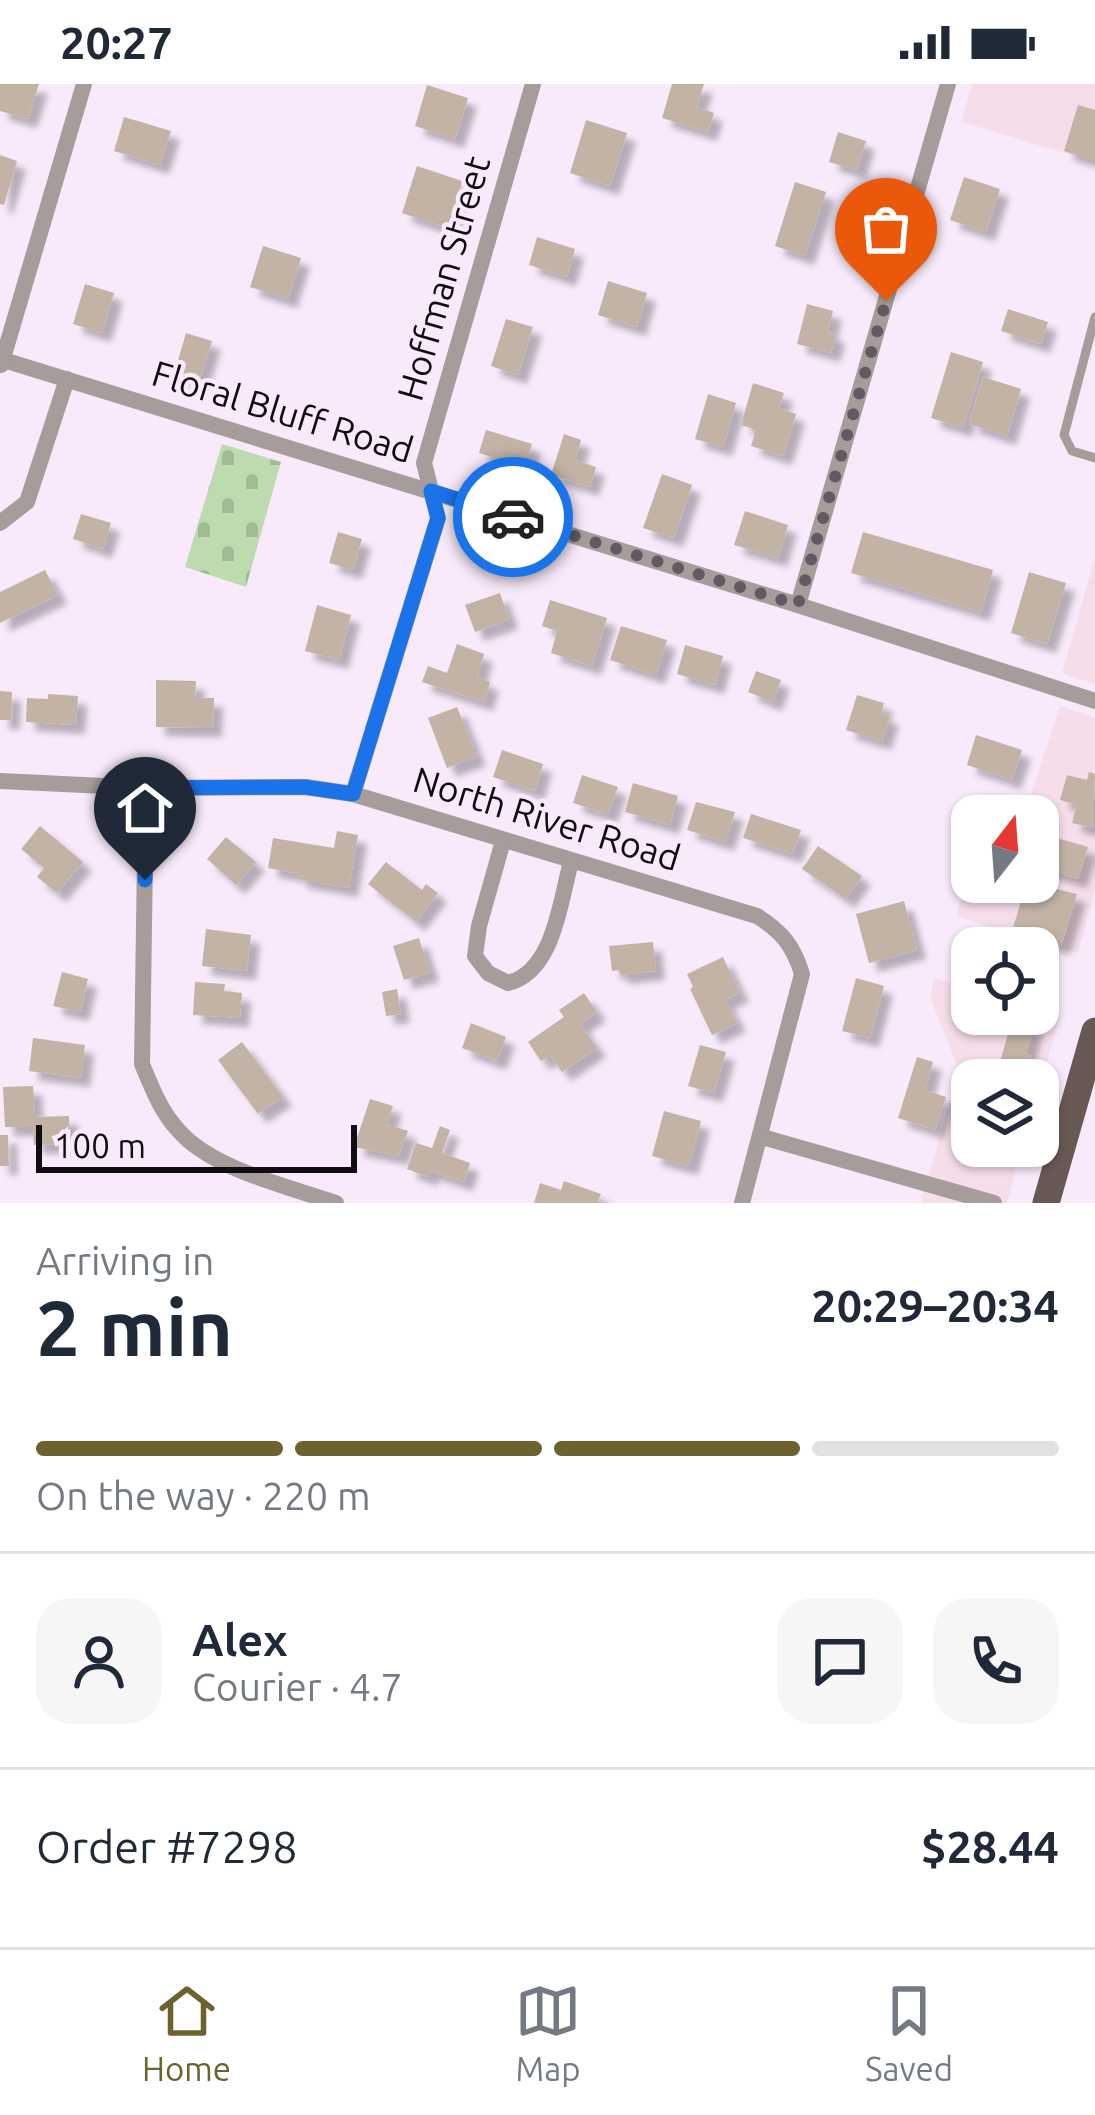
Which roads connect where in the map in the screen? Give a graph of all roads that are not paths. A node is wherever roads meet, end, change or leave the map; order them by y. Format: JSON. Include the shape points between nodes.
{"nodes":[{"id":1,"x":84,"y":84,"type":"edge"},
{"id":2,"x":533,"y":84,"type":"edge"},
{"id":3,"x":948,"y":84,"type":"edge"},
{"id":4,"x":1095,"y":317,"type":"edge"},
{"id":5,"x":1,"y":362,"type":"edge"},
{"id":6,"x":67,"y":379,"type":"junction"},
{"id":7,"x":1095,"y":458,"type":"edge"},
{"id":8,"x":431,"y":491,"type":"junction"},
{"id":9,"x":0,"y":523,"type":"edge"},
{"id":10,"x":798,"y":605,"type":"junction"},
{"id":11,"x":1095,"y":701,"type":"edge"},
{"id":12,"x":0,"y":781,"type":"edge"},
{"id":13,"x":146,"y":788,"type":"junction"},
{"id":14,"x":353,"y":794,"type":"junction"},
{"id":15,"x":503,"y":841,"type":"junction"},
{"id":16,"x":571,"y":862,"type":"junction"},
{"id":17,"x":1095,"y":1031,"type":"edge"},
{"id":18,"x":762,"y":1137,"type":"junction"},
{"id":19,"x":336,"y":1203,"type":"edge"},
{"id":20,"x":742,"y":1203,"type":"edge"},
{"id":21,"x":994,"y":1203,"type":"edge"},
{"id":22,"x":1046,"y":1203,"type":"edge"}],
"edges":[{"from":1,"to":5,"type":"street"},
{"from":2,"to":8,"type":"street","name":"Hoffman Street","via":[[424,463]]},
{"from":3,"to":10,"type":"street"},
{"from":4,"to":7,"type":"lane","via":[[1064,435],[1072,451]]},
{"from":5,"to":6,"type":"street","name":"Floral Bluff Road"},
{"from":6,"to":8,"type":"street","name":"Floral Bluff Road"},
{"from":6,"to":9,"type":"street","via":[[27,502]]},
{"from":8,"to":10,"type":"street","name":"Floral Bluff Road"},
{"from":8,"to":14,"type":"street","name":"Hoffman Street","via":[[438,518]]},
{"from":10,"to":11,"type":"street","name":"Floral Bluff Road"},
{"from":12,"to":13,"type":"street","name":"North River Road"},
{"from":13,"to":14,"type":"street","name":"North River Road"},
{"from":13,"to":19,"type":"street","via":[[142,1064],[156,1099],[181,1134],[212,1155]]},
{"from":14,"to":15,"type":"street","name":"North River Road"},
{"from":15,"to":16,"type":"street","name":"North River Road"},
{"from":15,"to":16,"type":"street","via":[[475,956],[508,983],[522,980],[548,945]]},
{"from":16,"to":18,"type":"street","name":"North River Road","via":[[757,916],[794,946],[802,974]]},
{"from":17,"to":22,"type":"main road"},
{"from":18,"to":20,"type":"street","name":"North River Road"},
{"from":18,"to":21,"type":"street"}]}
